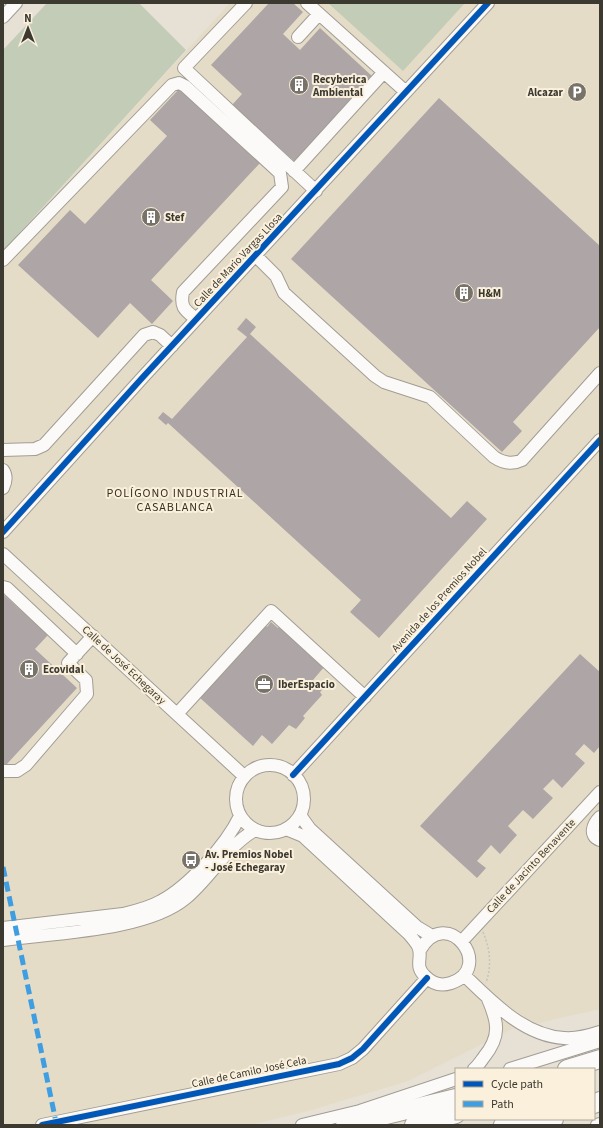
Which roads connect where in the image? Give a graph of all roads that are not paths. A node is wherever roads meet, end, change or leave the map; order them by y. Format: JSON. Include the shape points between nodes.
{"nodes":[{"id":1,"x":16,"y":3,"type":"edge"},
{"id":2,"x":246,"y":3,"type":"edge"},
{"id":3,"x":307,"y":3,"type":"edge"},
{"id":4,"x":488,"y":3,"type":"edge"},
{"id":5,"x":319,"y":14,"type":"junction"},
{"id":6,"x":3,"y":17,"type":"edge"},
{"id":7,"x":298,"y":37,"type":"dead end"},
{"id":8,"x":384,"y":72,"type":"junction"},
{"id":9,"x":406,"y":92,"type":"junction"},
{"id":10,"x":294,"y":171,"type":"junction"},
{"id":11,"x":316,"y":191,"type":"junction"},
{"id":12,"x":256,"y":256,"type":"junction"},
{"id":13,"x":3,"y":260,"type":"edge"},
{"id":14,"x":196,"y":319,"type":"junction"},
{"id":15,"x":172,"y":346,"type":"junction"},
{"id":16,"x":600,"y":373,"type":"edge"},
{"id":17,"x":600,"y":440,"type":"edge"},
{"id":18,"x":3,"y":450,"type":"edge"},
{"id":19,"x":3,"y":470,"type":"edge"},
{"id":20,"x":3,"y":488,"type":"edge"},
{"id":21,"x":3,"y":532,"type":"edge"},
{"id":22,"x":3,"y":554,"type":"edge"},
{"id":23,"x":3,"y":587,"type":"edge"},
{"id":24,"x":93,"y":636,"type":"junction"},
{"id":25,"x":77,"y":654,"type":"junction"},
{"id":26,"x":365,"y":697,"type":"junction"},
{"id":27,"x":177,"y":714,"type":"junction"},
{"id":28,"x":3,"y":771,"type":"edge"},
{"id":29,"x":293,"y":775,"type":"junction"},
{"id":30,"x":244,"y":776,"type":"junction"},
{"id":31,"x":599,"y":796,"type":"edge"},
{"id":32,"x":300,"y":815,"type":"junction"},
{"id":33,"x":240,"y":816,"type":"junction"},
{"id":34,"x":600,"y":817,"type":"edge"},
{"id":35,"x":286,"y":829,"type":"junction"},
{"id":36,"x":255,"y":830,"type":"junction"},
{"id":37,"x":600,"y":840,"type":"edge"},
{"id":38,"x":3,"y":928,"type":"edge"},
{"id":39,"x":432,"y":936,"type":"junction"},
{"id":40,"x":3,"y":940,"type":"edge"},
{"id":41,"x":462,"y":940,"type":"junction"},
{"id":42,"x":420,"y":950,"type":"junction"},
{"id":43,"x":464,"y":975,"type":"junction"},
{"id":44,"x":427,"y":978,"type":"junction"},
{"id":45,"x":484,"y":994,"type":"junction"},
{"id":46,"x":600,"y":1032,"type":"edge"},
{"id":47,"x":600,"y":1041,"type":"edge"},
{"id":48,"x":600,"y":1059,"type":"edge"},
{"id":49,"x":475,"y":1068,"type":"edge"},
{"id":50,"x":513,"y":1068,"type":"edge"},
{"id":51,"x":570,"y":1068,"type":"edge"},
{"id":52,"x":455,"y":1079,"type":"edge"},
{"id":53,"x":455,"y":1085,"type":"edge"},
{"id":54,"x":455,"y":1098,"type":"edge"},
{"id":55,"x":360,"y":1111,"type":"junction"},
{"id":56,"x":455,"y":1114,"type":"edge"},
{"id":57,"x":519,"y":1120,"type":"edge"},
{"id":58,"x":551,"y":1120,"type":"edge"},
{"id":59,"x":42,"y":1125,"type":"edge"},
{"id":60,"x":302,"y":1125,"type":"edge"},
{"id":61,"x":345,"y":1125,"type":"edge"},
{"id":62,"x":414,"y":1125,"type":"edge"},
{"id":63,"x":502,"y":1125,"type":"edge"},
{"id":64,"x":538,"y":1125,"type":"edge"}],
"edges":[{"from":1,"to":6,"type":"street"},
{"from":2,"to":10,"type":"street","via":[[184,68]]},
{"from":3,"to":5,"type":"street"},
{"from":4,"to":9,"type":"street","name":"Calle de Mario Vargas Llosa"},
{"from":5,"to":7,"type":"street"},
{"from":5,"to":8,"type":"street"},
{"from":8,"to":9,"type":"street"},
{"from":8,"to":10,"type":"street"},
{"from":9,"to":11,"type":"street","name":"Calle de Mario Vargas Llosa"},
{"from":10,"to":11,"type":"street"},
{"from":11,"to":12,"type":"street","name":"Calle de Mario Vargas Llosa"},
{"from":12,"to":14,"type":"street","name":"Calle de Mario Vargas Llosa"},
{"from":12,"to":16,"type":"street","via":[[276,276],[284,293],[375,376],[384,382],[430,397],[501,462],[522,460]]},
{"from":13,"to":14,"type":"street","via":[[172,85],[179,83],[280,173],[282,181],[282,187],[183,292],[181,302],[184,309]]},
{"from":14,"to":15,"type":"street","name":"Calle de Mario Vargas Llosa"},
{"from":15,"to":18,"type":"street","via":[[153,332],[144,335],[44,445],[35,449]]},
{"from":15,"to":21,"type":"street","name":"Calle de Mario Vargas Llosa"},
{"from":17,"to":26,"type":"street","name":"Avenida de los Premios Nobel"},
{"from":19,"to":20,"type":"street","via":[[6,481]]},
{"from":22,"to":24,"type":"street","name":"Calle de José Echegaray"},
{"from":23,"to":25,"type":"street"},
{"from":24,"to":25,"type":"street"},
{"from":24,"to":27,"type":"street","name":"Calle de José Echegaray"},
{"from":25,"to":28,"type":"street","via":[[68,663],[86,680],[87,694],[26,765],[17,771]]},
{"from":26,"to":27,"type":"street","via":[[271,611]]},
{"from":26,"to":29,"type":"street","name":"Avenida de los Premios Nobel"},
{"from":27,"to":30,"type":"street","name":"Calle de José Echegaray"},
{"from":29,"to":30,"type":"street","via":[[284,768],[263,766]]},
{"from":29,"to":32,"type":"street","via":[[303,792],[304,803]]},
{"from":30,"to":33,"type":"street","via":[[236,796]]},
{"from":31,"to":41,"type":"street","name":"Calle de Jacinto Benavente"},
{"from":32,"to":35,"type":"street"},
{"from":32,"to":39,"type":"street","via":[[310,829],[417,927]]},
{"from":33,"to":36,"type":"street"},
{"from":33,"to":38,"type":"street","via":[[232,832],[200,868],[178,890],[160,902],[123,914]]},
{"from":34,"to":37,"type":"street","via":[[594,823],[593,833],[594,837]]},
{"from":35,"to":36,"type":"street","via":[[273,833]]},
{"from":35,"to":42,"type":"street","via":[[304,836],[409,934]]},
{"from":36,"to":40,"type":"street","via":[[241,840],[185,899],[163,913],[125,924]]},
{"from":39,"to":41,"type":"street","via":[[447,933]]},
{"from":39,"to":42,"type":"street","via":[[424,942]]},
{"from":41,"to":43,"type":"street","via":[[470,958]]},
{"from":42,"to":44,"type":"street","via":[[419,964]]},
{"from":43,"to":44,"type":"street","via":[[457,981],[447,984],[437,984]]},
{"from":43,"to":45,"type":"street"},
{"from":44,"to":59,"type":"street","name":"Calle de Camilo José Cela","via":[[364,1049],[339,1064]]},
{"from":45,"to":46,"type":"street","via":[[529,1028],[547,1036],[578,1038]]},
{"from":45,"to":49,"type":"street","via":[[497,1022],[496,1035],[493,1046]]},
{"from":47,"to":50,"type":"street"},
{"from":48,"to":51,"type":"highway"},
{"from":52,"to":55,"type":"street"},
{"from":53,"to":55,"type":"street"},
{"from":54,"to":61,"type":"highway"},
{"from":55,"to":60,"type":"street"},
{"from":56,"to":62,"type":"highway"},
{"from":57,"to":63,"type":"highway"},
{"from":58,"to":64,"type":"highway"}]}
